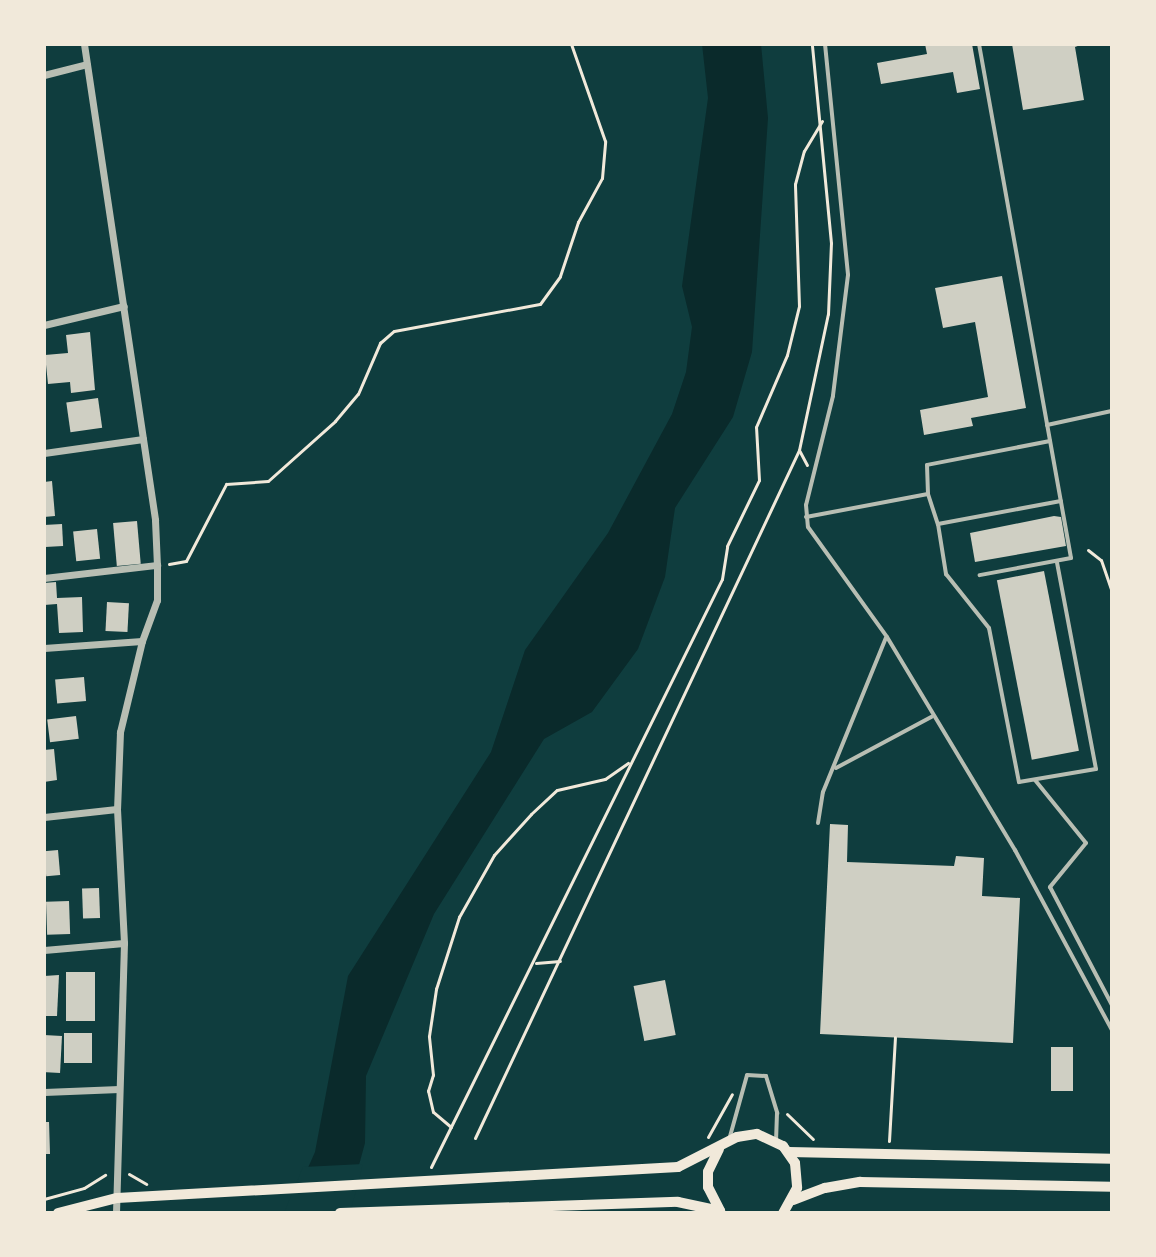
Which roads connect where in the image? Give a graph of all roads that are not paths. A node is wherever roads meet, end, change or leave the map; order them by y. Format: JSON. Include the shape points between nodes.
{"nodes":[{"id":1,"x":84,"y":44,"type":"edge"},
{"id":2,"x":825,"y":44,"type":"edge"},
{"id":3,"x":979,"y":44,"type":"edge"},
{"id":4,"x":87,"y":64,"type":"junction"},
{"id":5,"x":44,"y":75,"type":"edge"},
{"id":6,"x":124,"y":306,"type":"junction"},
{"id":7,"x":44,"y":325,"type":"edge"},
{"id":8,"x":1112,"y":411,"type":"edge"},
{"id":9,"x":1047,"y":425,"type":"junction"},
{"id":10,"x":143,"y":439,"type":"junction"},
{"id":11,"x":1050,"y":441,"type":"junction"},
{"id":12,"x":44,"y":453,"type":"edge"},
{"id":13,"x":928,"y":494,"type":"junction"},
{"id":14,"x":1061,"y":501,"type":"junction"},
{"id":15,"x":806,"y":517,"type":"junction"},
{"id":16,"x":938,"y":524,"type":"junction"},
{"id":17,"x":1057,"y":561,"type":"junction"},
{"id":18,"x":157,"y":565,"type":"junction"},
{"id":19,"x":980,"y":575,"type":"dead end"},
{"id":20,"x":44,"y":578,"type":"edge"},
{"id":21,"x":887,"y":637,"type":"junction"},
{"id":22,"x":142,"y":641,"type":"junction"},
{"id":23,"x":44,"y":648,"type":"edge"},
{"id":24,"x":931,"y":717,"type":"junction"},
{"id":25,"x":834,"y":769,"type":"junction"},
{"id":26,"x":1035,"y":780,"type":"junction"},
{"id":27,"x":117,"y":809,"type":"junction"},
{"id":28,"x":44,"y":817,"type":"edge"},
{"id":29,"x":818,"y":823,"type":"dead end"},
{"id":30,"x":124,"y":943,"type":"junction"},
{"id":31,"x":44,"y":950,"type":"edge"},
{"id":32,"x":1112,"y":1005,"type":"edge"},
{"id":33,"x":1112,"y":1030,"type":"edge"},
{"id":34,"x":119,"y":1089,"type":"junction"},
{"id":35,"x":44,"y":1092,"type":"edge"},
{"id":36,"x":776,"y":1141,"type":"junction"},
{"id":37,"x":724,"y":1144,"type":"junction"},
{"id":38,"x":789,"y":1152,"type":"junction"},
{"id":39,"x":1112,"y":1159,"type":"edge"},
{"id":40,"x":1112,"y":1187,"type":"edge"},
{"id":41,"x":117,"y":1198,"type":"junction"},
{"id":42,"x":793,"y":1200,"type":"junction"},
{"id":43,"x":624,"y":1208,"type":"edge"},
{"id":44,"x":721,"y":1212,"type":"edge"},
{"id":45,"x":58,"y":1213,"type":"edge"},
{"id":46,"x":116,"y":1213,"type":"edge"},
{"id":47,"x":340,"y":1213,"type":"edge"},
{"id":48,"x":783,"y":1213,"type":"edge"}],
"edges":[{"from":1,"to":4,"type":"street"},
{"from":2,"to":15,"type":"lane","via":[[848,275],[833,396]]},
{"from":3,"to":9,"type":"lane"},
{"from":4,"to":5,"type":"street"},
{"from":4,"to":6,"type":"street"},
{"from":6,"to":7,"type":"street"},
{"from":6,"to":10,"type":"street"},
{"from":8,"to":9,"type":"lane"},
{"from":9,"to":11,"type":"lane"},
{"from":10,"to":12,"type":"street"},
{"from":10,"to":18,"type":"street"},
{"from":11,"to":13,"type":"lane","via":[[927,465]]},
{"from":11,"to":14,"type":"lane"},
{"from":13,"to":15,"type":"lane"},
{"from":13,"to":16,"type":"lane"},
{"from":14,"to":16,"type":"lane"},
{"from":14,"to":17,"type":"lane","via":[[1071,558]]},
{"from":15,"to":21,"type":"lane"},
{"from":16,"to":26,"type":"lane","via":[[946,574],[989,628],[1019,782]]},
{"from":17,"to":19,"type":"lane"},
{"from":17,"to":26,"type":"lane","via":[[1096,769]]},
{"from":18,"to":20,"type":"street"},
{"from":18,"to":22,"type":"street","via":[[157,600]]},
{"from":21,"to":24,"type":"lane"},
{"from":21,"to":25,"type":"lane"},
{"from":22,"to":23,"type":"street"},
{"from":22,"to":27,"type":"street","via":[[120,732]]},
{"from":24,"to":25,"type":"lane"},
{"from":24,"to":33,"type":"lane","via":[[1015,850]]},
{"from":25,"to":29,"type":"lane","via":[[823,792]]},
{"from":26,"to":32,"type":"lane","via":[[1086,843],[1050,887]]},
{"from":27,"to":28,"type":"street"},
{"from":27,"to":30,"type":"street"},
{"from":30,"to":31,"type":"street"},
{"from":30,"to":34,"type":"street"},
{"from":34,"to":35,"type":"street"},
{"from":34,"to":41,"type":"street"},
{"from":36,"to":37,"type":"main road","via":[[757,1134]]},
{"from":36,"to":37,"type":"lane","via":[[766,1076],[747,1075],[745,1094]]},
{"from":36,"to":38,"type":"main road"},
{"from":37,"to":41,"type":"main road","via":[[678,1167]]},
{"from":37,"to":44,"type":"main road","via":[[708,1172],[708,1187]]},
{"from":38,"to":39,"type":"main road"},
{"from":38,"to":42,"type":"main road","via":[[798,1176]]},
{"from":40,"to":42,"type":"main road","via":[[860,1182]]},
{"from":41,"to":45,"type":"main road"},
{"from":41,"to":46,"type":"street"},
{"from":42,"to":48,"type":"main road"},
{"from":43,"to":44,"type":"main road","via":[[695,1203]]},
{"from":43,"to":47,"type":"main road","via":[[446,1207]]}]}
